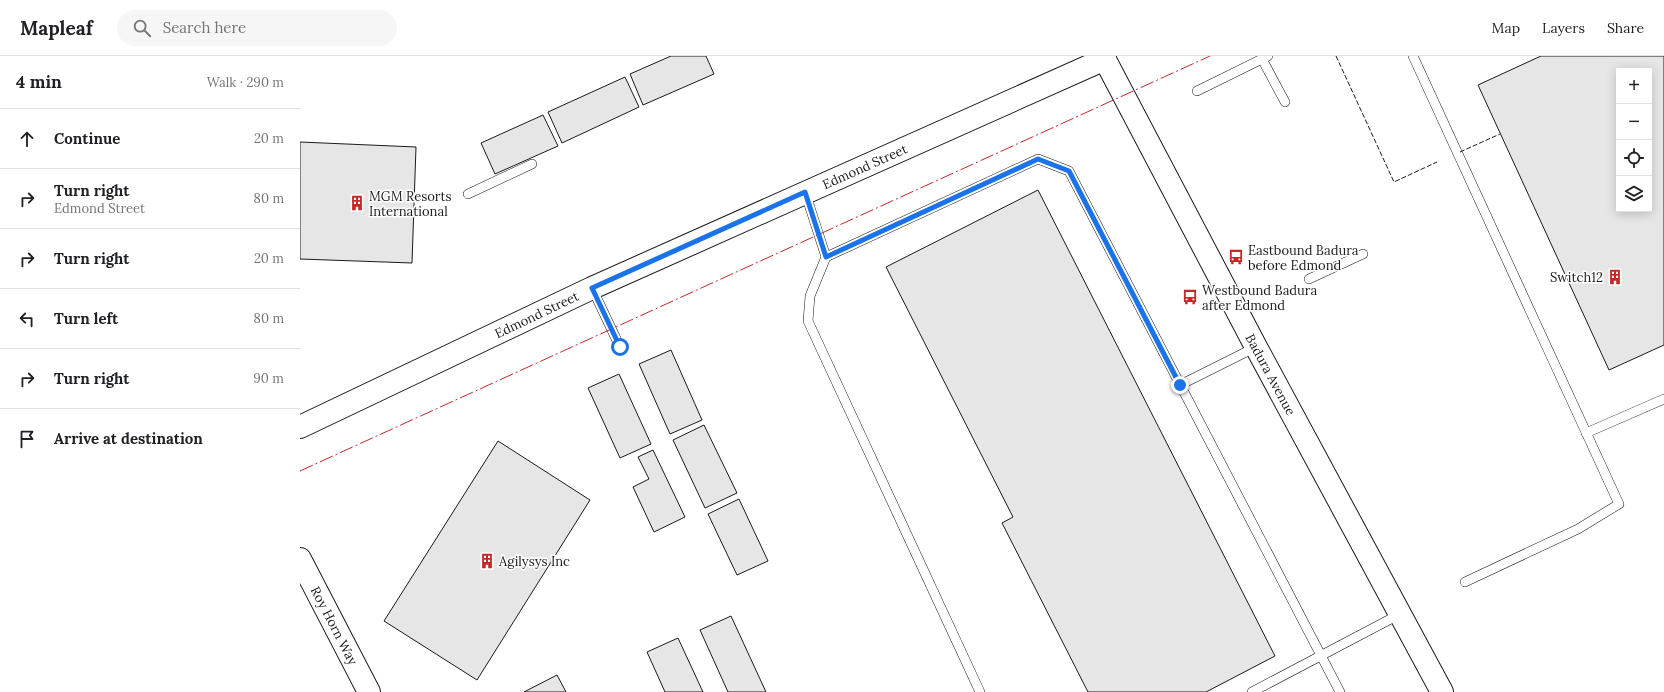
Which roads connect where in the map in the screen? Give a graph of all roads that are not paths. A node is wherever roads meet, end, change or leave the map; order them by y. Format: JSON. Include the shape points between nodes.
{"nodes":[{"id":1,"x":1414,"y":56,"type":"edge"},
{"id":2,"x":1107,"y":57,"type":"edge"},
{"id":3,"x":1265,"y":58,"type":"edge"},
{"id":4,"x":1197,"y":91,"type":"dead end"},
{"id":5,"x":1284,"y":102,"type":"dead end"},
{"id":6,"x":532,"y":164,"type":"dead end"},
{"id":7,"x":805,"y":192,"type":"junction"},
{"id":8,"x":468,"y":194,"type":"dead end"},
{"id":9,"x":1363,"y":254,"type":"dead end"},
{"id":10,"x":826,"y":257,"type":"junction"},
{"id":11,"x":1309,"y":279,"type":"dead end"},
{"id":12,"x":592,"y":288,"type":"junction"},
{"id":13,"x":620,"y":347,"type":"dead end"},
{"id":14,"x":1256,"y":347,"type":"junction"},
{"id":15,"x":1180,"y":385,"type":"junction"},
{"id":16,"x":1664,"y":399,"type":"edge"},
{"id":17,"x":300,"y":427,"type":"edge"},
{"id":18,"x":1586,"y":433,"type":"junction"},
{"id":19,"x":300,"y":559,"type":"edge"},
{"id":20,"x":1465,"y":582,"type":"dead end"},
{"id":21,"x":1401,"y":614,"type":"junction"},
{"id":22,"x":1321,"y":656,"type":"junction"},
{"id":23,"x":369,"y":692,"type":"edge"},
{"id":24,"x":980,"y":692,"type":"edge"},
{"id":25,"x":1252,"y":692,"type":"edge"},
{"id":26,"x":1340,"y":692,"type":"edge"},
{"id":27,"x":1442,"y":692,"type":"edge"}],
"edges":[{"from":1,"to":18,"type":"lane"},
{"from":2,"to":7,"type":"street","name":"Edmond Street"},
{"from":2,"to":14,"type":"street","name":"Badura Avenue"},
{"from":3,"to":4,"type":"lane"},
{"from":3,"to":5,"type":"lane"},
{"from":6,"to":8,"type":"lane"},
{"from":7,"to":10,"type":"lane"},
{"from":7,"to":12,"type":"street","name":"Edmond Street"},
{"from":9,"to":11,"type":"lane"},
{"from":10,"to":15,"type":"lane","via":[[1038,159],[1069,171]]},
{"from":10,"to":24,"type":"lane","via":[[810,296],[808,321]]},
{"from":12,"to":13,"type":"lane"},
{"from":12,"to":17,"type":"street","name":"Edmond Street"},
{"from":14,"to":15,"type":"lane"},
{"from":14,"to":21,"type":"street","name":"Badura Avenue"},
{"from":15,"to":22,"type":"lane"},
{"from":16,"to":18,"type":"lane"},
{"from":18,"to":20,"type":"lane","via":[[1619,504],[1578,529]]},
{"from":19,"to":23,"type":"street","name":"Roy Horn Way"},
{"from":21,"to":22,"type":"lane"},
{"from":21,"to":27,"type":"street","name":"Badura Avenue"},
{"from":22,"to":25,"type":"lane"},
{"from":22,"to":26,"type":"lane"}]}
